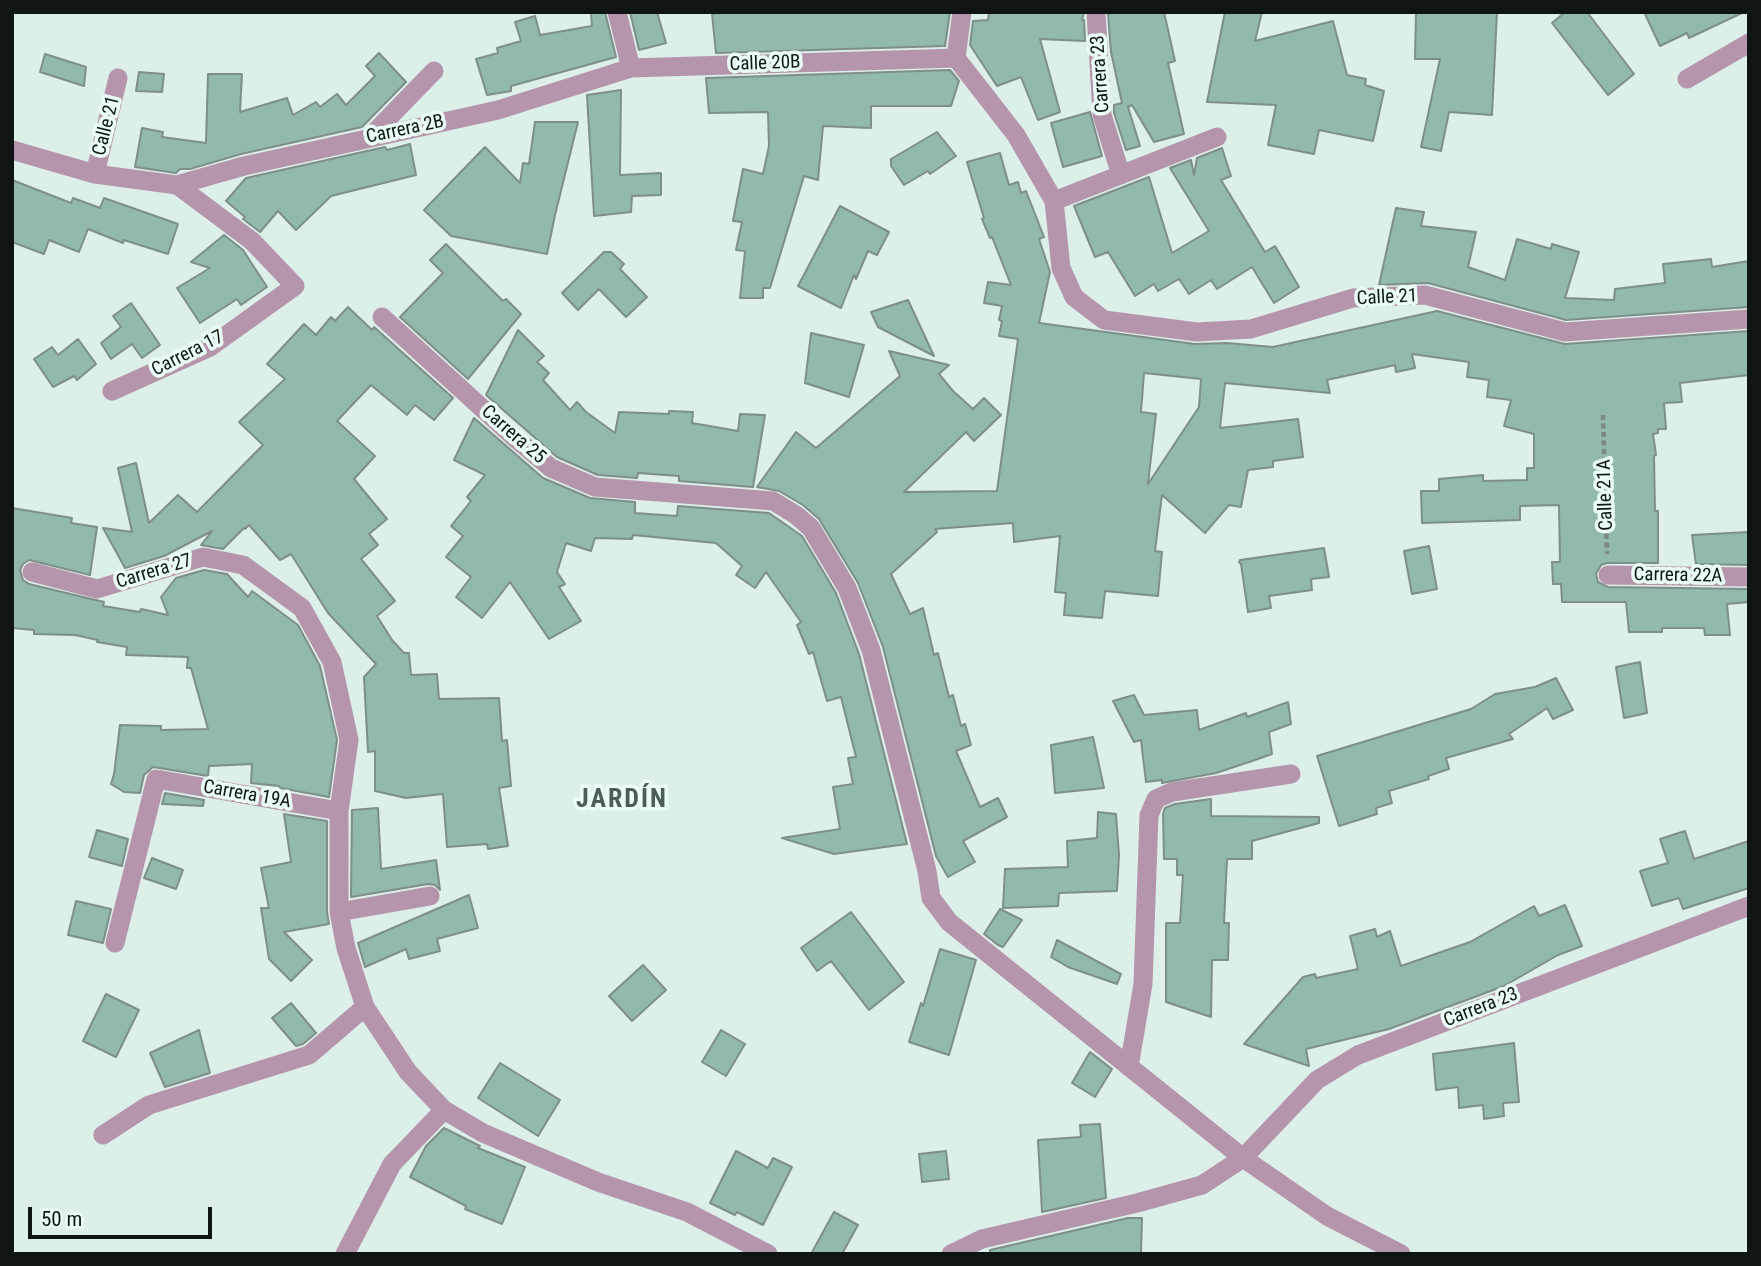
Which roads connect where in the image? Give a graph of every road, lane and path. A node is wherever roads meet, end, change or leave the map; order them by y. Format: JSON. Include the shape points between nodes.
{"nodes":[{"id":1,"x":617,"y":12,"type":"edge"},
{"id":2,"x":962,"y":12,"type":"edge"},
{"id":3,"x":1096,"y":12,"type":"edge"},
{"id":4,"x":1749,"y":43,"type":"edge"},
{"id":5,"x":957,"y":58,"type":"junction"},
{"id":6,"x":631,"y":68,"type":"junction"},
{"id":7,"x":434,"y":71,"type":"dead end"},
{"id":8,"x":118,"y":78,"type":"dead end"},
{"id":9,"x":1687,"y":79,"type":"dead end"},
{"id":10,"x":1217,"y":137,"type":"dead end"},
{"id":11,"x":369,"y":138,"type":"junction"},
{"id":12,"x":12,"y":150,"type":"edge"},
{"id":13,"x":95,"y":174,"type":"junction"},
{"id":14,"x":1121,"y":175,"type":"junction"},
{"id":15,"x":177,"y":185,"type":"junction"},
{"id":16,"x":1054,"y":201,"type":"junction"},
{"id":17,"x":382,"y":317,"type":"dead end"},
{"id":18,"x":1749,"y":319,"type":"edge"},
{"id":19,"x":112,"y":391,"type":"dead end"},
{"id":20,"x":1603,"y":415,"type":"dead end"},
{"id":21,"x":32,"y":572,"type":"dead end"},
{"id":22,"x":1608,"y":575,"type":"joint"},
{"id":23,"x":1749,"y":577,"type":"edge"},
{"id":24,"x":1291,"y":774,"type":"dead end"},
{"id":25,"x":338,"y":811,"type":"junction"},
{"id":26,"x":429,"y":896,"type":"dead end"},
{"id":27,"x":1749,"y":906,"type":"edge"},
{"id":28,"x":339,"y":912,"type":"junction"},
{"id":29,"x":115,"y":943,"type":"dead end"},
{"id":30,"x":365,"y":1007,"type":"junction"},
{"id":31,"x":1129,"y":1067,"type":"junction"},
{"id":32,"x":444,"y":1110,"type":"junction"},
{"id":33,"x":103,"y":1135,"type":"dead end"},
{"id":34,"x":1243,"y":1158,"type":"junction"},
{"id":35,"x":345,"y":1254,"type":"edge"},
{"id":36,"x":768,"y":1254,"type":"edge"},
{"id":37,"x":951,"y":1254,"type":"edge"},
{"id":38,"x":1401,"y":1254,"type":"edge"}],
"edges":[{"from":1,"to":6,"type":"street"},
{"from":2,"to":5,"type":"street"},
{"from":3,"to":14,"type":"street","name":"Carrera 23","via":[[1102,115]]},
{"from":4,"to":9,"type":"street"},
{"from":5,"to":6,"type":"street","name":"Calle 20B"},
{"from":5,"to":16,"type":"street","via":[[1016,135]]},
{"from":6,"to":11,"type":"street","name":"Carrera 2B","via":[[498,110]]},
{"from":7,"to":11,"type":"street"},
{"from":8,"to":13,"type":"street","name":"Calle 21"},
{"from":10,"to":14,"type":"street"},
{"from":11,"to":15,"type":"street","name":"Carrera 2B"},
{"from":12,"to":13,"type":"street"},
{"from":13,"to":15,"type":"street"},
{"from":14,"to":16,"type":"street"},
{"from":15,"to":19,"type":"street","name":"Carrera 17","via":[[252,241],[295,286],[210,347]]},
{"from":16,"to":18,"type":"street","name":"Calle 21","via":[[1061,268],[1074,297],[1104,320],[1198,332],[1251,329],[1353,298],[1425,295],[1565,332]]},
{"from":17,"to":31,"type":"street","name":"Carrera 25","via":[[551,468],[595,487],[773,501],[811,528],[847,587],[872,650],[931,898],[949,922]]},
{"from":20,"to":22,"type":"path","name":"Calle 21A"},
{"from":21,"to":25,"type":"street","name":"Carrera 27","via":[[97,589],[204,557],[243,565],[302,608],[332,662],[349,740]]},
{"from":22,"to":23,"type":"street","name":"Carrera 22A"},
{"from":24,"to":31,"type":"street","via":[[1172,792],[1156,799],[1149,815],[1143,984]]},
{"from":25,"to":28,"type":"street","name":"Carrera 27"},
{"from":25,"to":29,"type":"street","name":"Carrera 19A","via":[[156,779]]},
{"from":26,"to":28,"type":"street"},
{"from":27,"to":34,"type":"street","name":"Carrera 23","via":[[1358,1055],[1317,1080]]},
{"from":28,"to":30,"type":"street","name":"Carrera 27"},
{"from":30,"to":32,"type":"street","name":"Carrera 27","via":[[408,1072]]},
{"from":30,"to":33,"type":"street","via":[[309,1055],[149,1105]]},
{"from":31,"to":34,"type":"street"},
{"from":32,"to":35,"type":"street","via":[[392,1164]]},
{"from":32,"to":36,"type":"street","name":"Carrera 27","via":[[483,1133],[598,1182],[687,1212]]},
{"from":34,"to":37,"type":"street","name":"Carrera 23","via":[[1202,1185],[982,1239]]},
{"from":34,"to":38,"type":"street","via":[[1328,1216]]}]}
